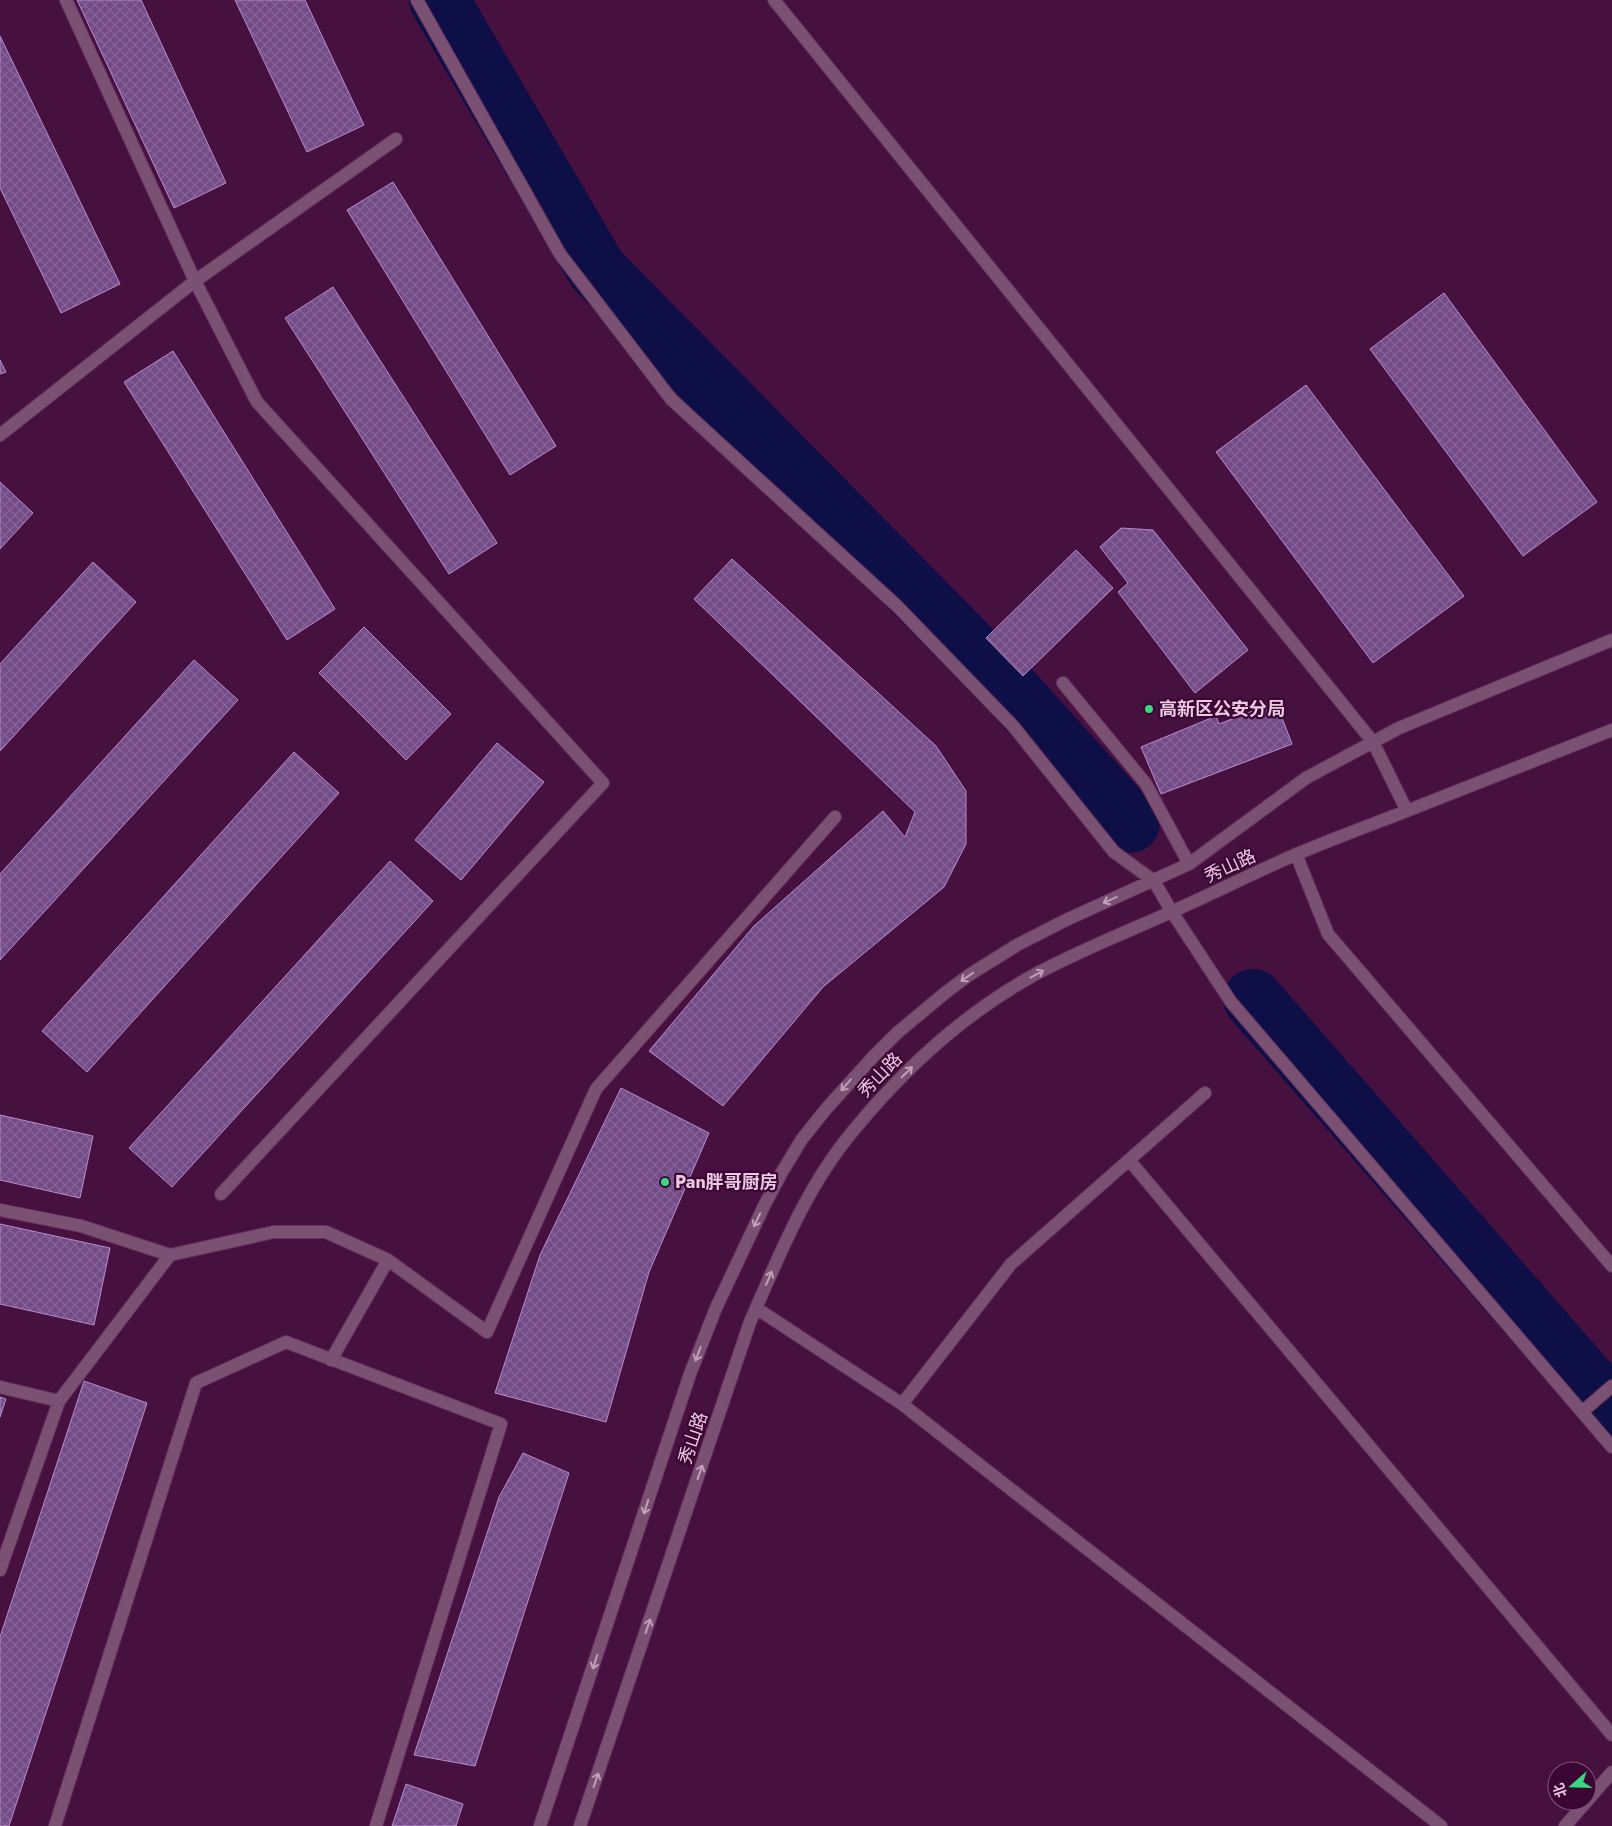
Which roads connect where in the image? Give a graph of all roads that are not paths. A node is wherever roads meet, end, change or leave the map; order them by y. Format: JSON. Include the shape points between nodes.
{"nodes":[{"id":1,"x":66,"y":0,"type":"edge"},
{"id":2,"x":417,"y":0,"type":"edge"},
{"id":3,"x":774,"y":0,"type":"edge"},
{"id":4,"x":396,"y":139,"type":"dead end"},
{"id":5,"x":196,"y":281,"type":"junction"},
{"id":6,"x":0,"y":435,"type":"edge"},
{"id":7,"x":1612,"y":640,"type":"edge"},
{"id":8,"x":1063,"y":683,"type":"dead end"},
{"id":9,"x":1612,"y":730,"type":"edge"},
{"id":10,"x":1373,"y":742,"type":"junction"},
{"id":11,"x":1407,"y":811,"type":"junction"},
{"id":12,"x":835,"y":817,"type":"dead end"},
{"id":13,"x":1296,"y":854,"type":"junction"},
{"id":14,"x":1189,"y":864,"type":"junction"},
{"id":15,"x":1154,"y":881,"type":"junction"},
{"id":16,"x":1172,"y":912,"type":"junction"},
{"id":17,"x":1205,"y":1093,"type":"dead end"},
{"id":18,"x":1129,"y":1160,"type":"junction"},
{"id":19,"x":221,"y":1194,"type":"dead end"},
{"id":20,"x":0,"y":1210,"type":"edge"},
{"id":21,"x":170,"y":1255,"type":"junction"},
{"id":22,"x":388,"y":1260,"type":"junction"},
{"id":23,"x":1612,"y":1266,"type":"edge"},
{"id":24,"x":756,"y":1308,"type":"junction"},
{"id":25,"x":331,"y":1360,"type":"junction"},
{"id":26,"x":0,"y":1387,"type":"edge"},
{"id":27,"x":1610,"y":1388,"type":"edge"},
{"id":28,"x":59,"y":1401,"type":"junction"},
{"id":29,"x":902,"y":1404,"type":"junction"},
{"id":30,"x":1586,"y":1409,"type":"junction"},
{"id":31,"x":1612,"y":1447,"type":"edge"},
{"id":32,"x":0,"y":1570,"type":"edge"},
{"id":33,"x":1612,"y":1736,"type":"edge"},
{"id":34,"x":1612,"y":1772,"type":"edge"},
{"id":35,"x":1597,"y":1789,"type":"edge"},
{"id":36,"x":1578,"y":1811,"type":"edge"},
{"id":37,"x":55,"y":1826,"type":"edge"},
{"id":38,"x":376,"y":1826,"type":"edge"},
{"id":39,"x":540,"y":1826,"type":"edge"},
{"id":40,"x":580,"y":1826,"type":"edge"},
{"id":41,"x":1441,"y":1826,"type":"edge"},
{"id":42,"x":1565,"y":1826,"type":"edge"}],
"edges":[{"from":1,"to":5,"type":"street"},
{"from":2,"to":15,"type":"street","via":[[560,254],[671,399],[897,606],[1013,726],[1114,852]]},
{"from":3,"to":10,"type":"street"},
{"from":4,"to":5,"type":"street"},
{"from":5,"to":6,"type":"street"},
{"from":5,"to":19,"type":"street","via":[[257,402],[602,783]]},
{"from":7,"to":10,"type":"street","name":"秀山路","via":[[1408,724]]},
{"from":8,"to":14,"type":"street","via":[[1146,784]]},
{"from":9,"to":11,"type":"street","name":"秀山路"},
{"from":10,"to":11,"type":"street"},
{"from":10,"to":14,"type":"street","name":"秀山路","via":[[1306,778]]},
{"from":11,"to":13,"type":"street","name":"秀山路"},
{"from":12,"to":22,"type":"street","via":[[596,1089],[486,1332]]},
{"from":13,"to":16,"type":"street","name":"秀山路"},
{"from":13,"to":23,"type":"street","via":[[1328,934]]},
{"from":14,"to":15,"type":"street","name":"秀山路"},
{"from":15,"to":16,"type":"street"},
{"from":15,"to":39,"type":"street","name":"秀山路","one_way":true,"via":[[1066,920],[969,975],[921,1012],[873,1056],[802,1139],[760,1214],[716,1308],[690,1374]]},
{"from":24,"to":16,"type":"street","name":"秀山路","one_way":true,"via":[[795,1222],[831,1159],[864,1118],[915,1065],[966,1020],[1011,988],[1081,951]]},
{"from":16,"to":30,"type":"street","via":[[1231,1002]]},
{"from":17,"to":18,"type":"street"},
{"from":18,"to":29,"type":"street","via":[[1011,1264]]},
{"from":18,"to":33,"type":"street"},
{"from":20,"to":21,"type":"street","via":[[81,1226]]},
{"from":21,"to":22,"type":"street","via":[[274,1232],[326,1232]]},
{"from":21,"to":28,"type":"street"},
{"from":22,"to":25,"type":"street"},
{"from":24,"to":29,"type":"street"},
{"from":40,"to":24,"type":"street","name":"秀山路","one_way":true},
{"from":25,"to":37,"type":"street","via":[[286,1342],[196,1383]]},
{"from":25,"to":38,"type":"street","via":[[501,1424]]},
{"from":26,"to":28,"type":"street"},
{"from":27,"to":30,"type":"street"},
{"from":28,"to":32,"type":"street"},
{"from":29,"to":41,"type":"street"},
{"from":30,"to":31,"type":"street"},
{"from":34,"to":35,"type":"street"},
{"from":36,"to":42,"type":"street"}]}
